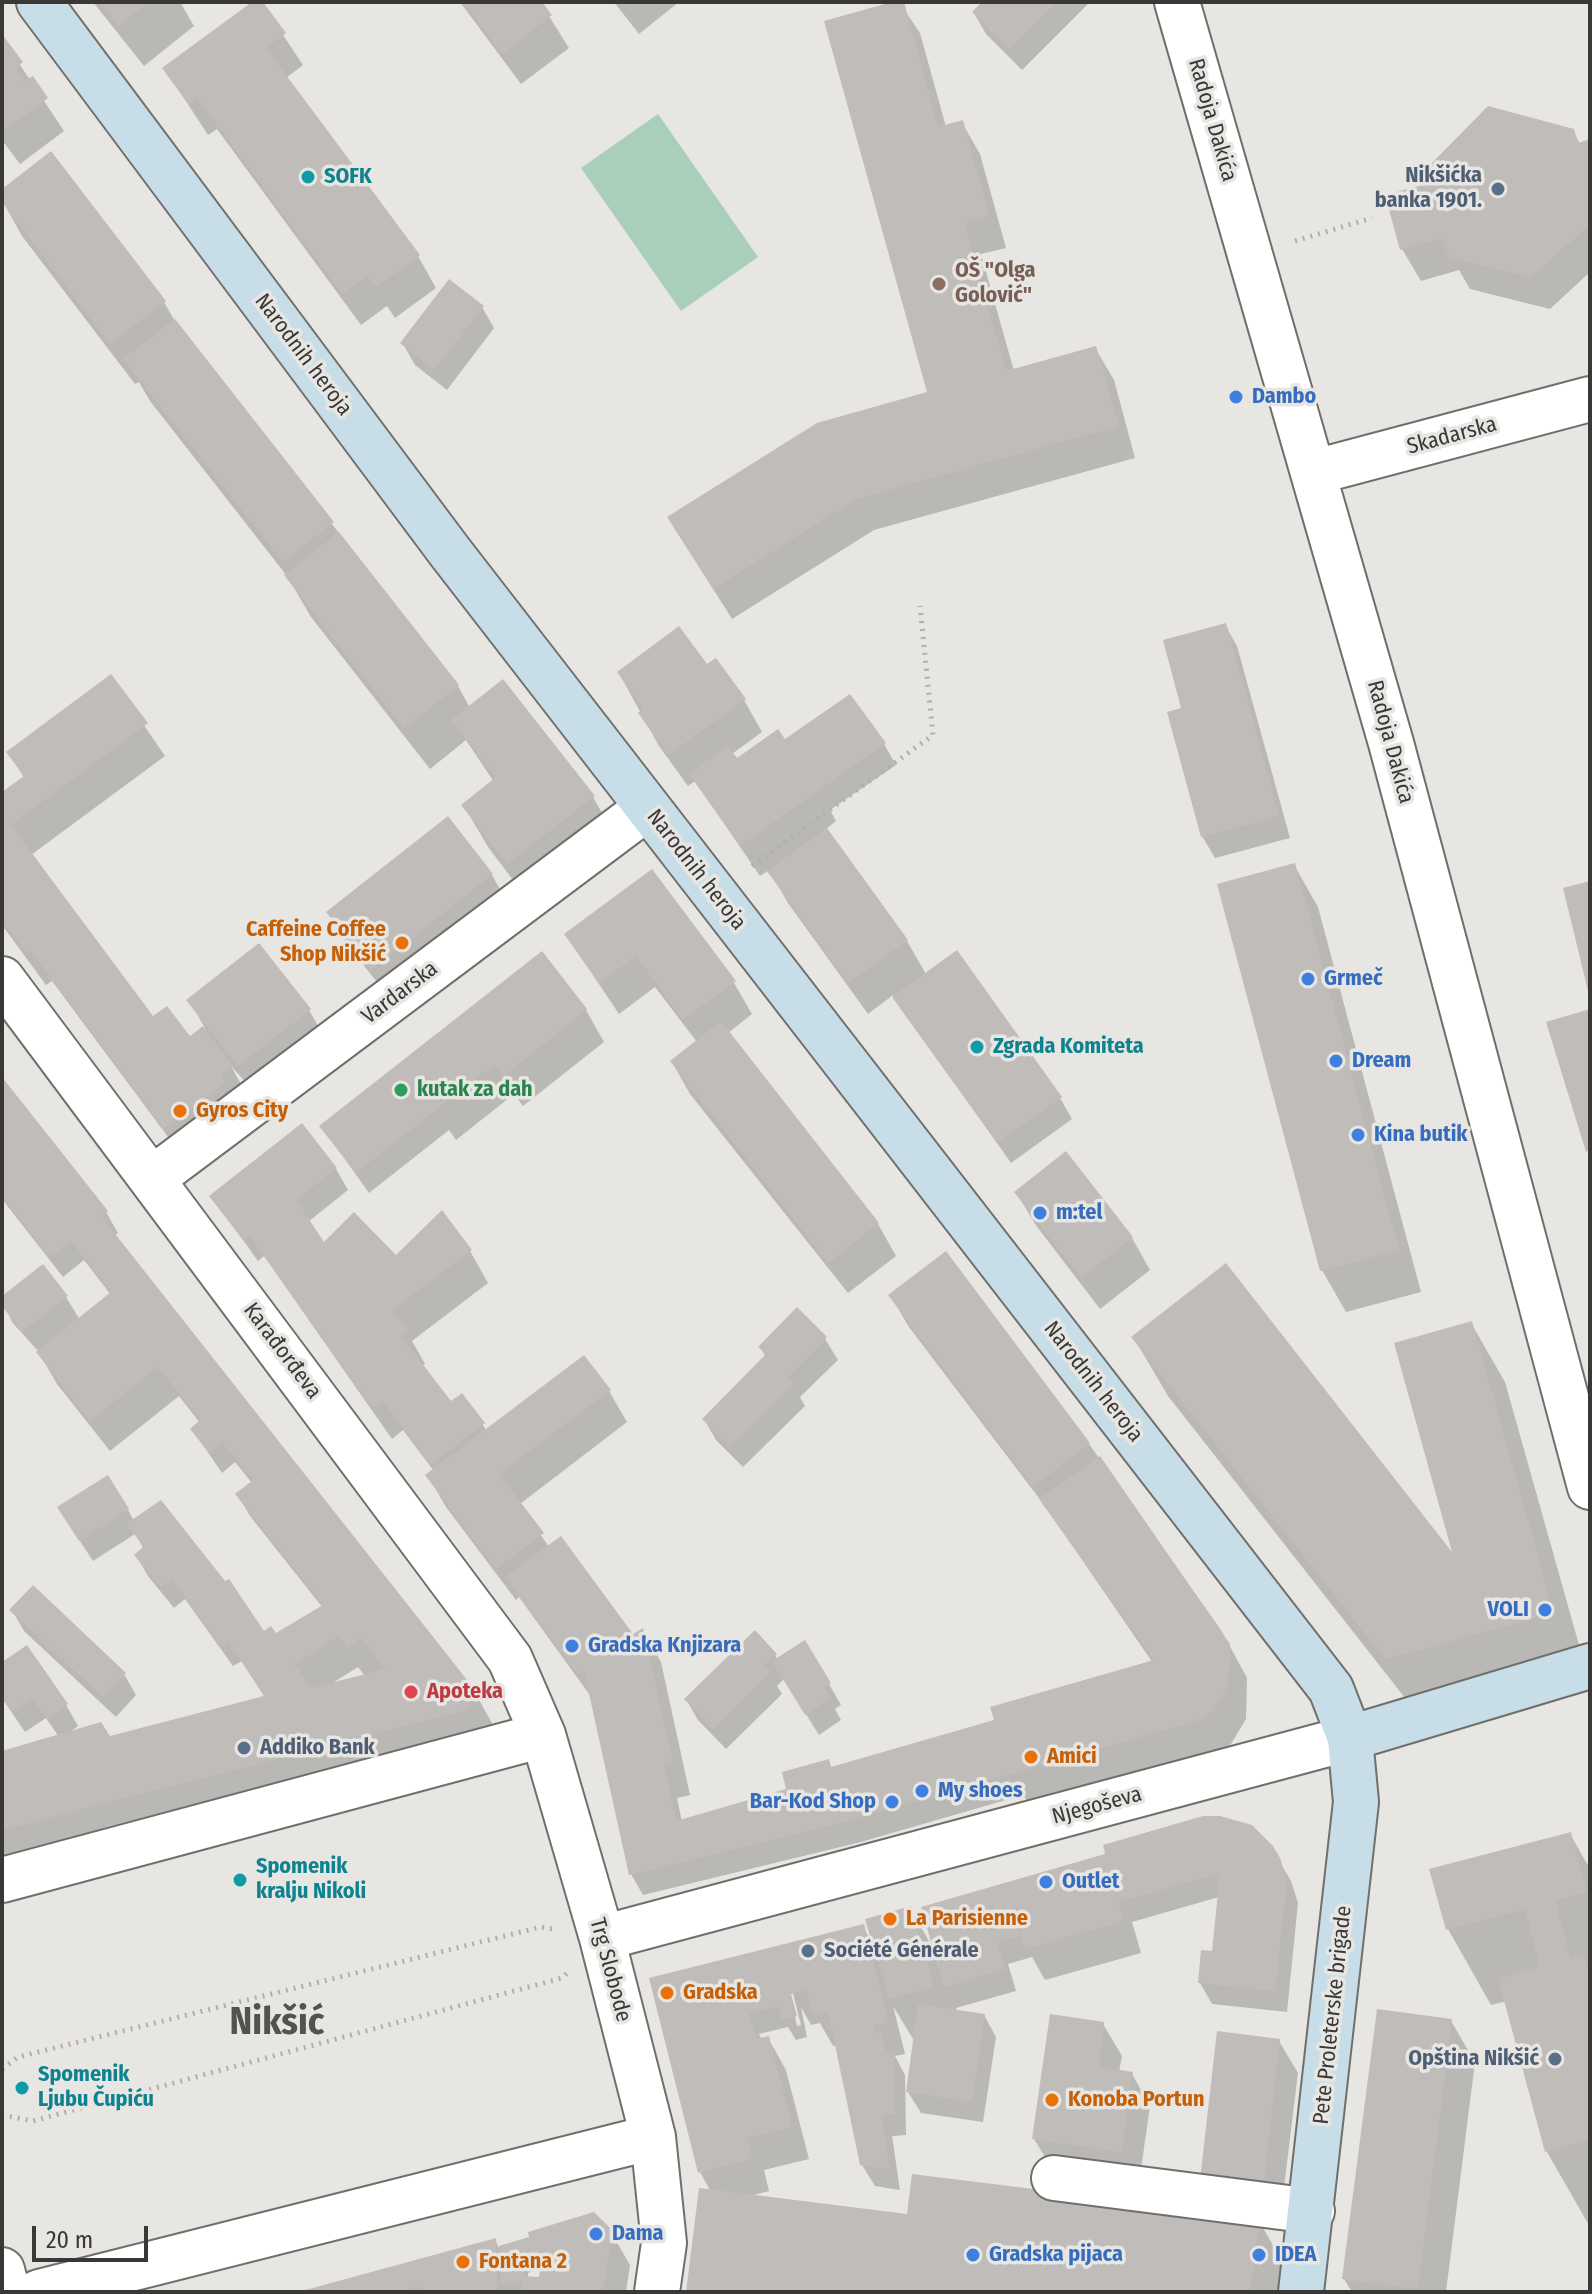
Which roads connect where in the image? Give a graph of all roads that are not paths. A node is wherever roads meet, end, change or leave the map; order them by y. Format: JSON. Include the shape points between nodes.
{"nodes":[{"id":1,"x":39,"y":2,"type":"edge"},
{"id":2,"x":1177,"y":2,"type":"edge"},
{"id":3,"x":1590,"y":399,"type":"edge"},
{"id":4,"x":1315,"y":472,"type":"junction"},
{"id":5,"x":647,"y":808,"type":"junction"},
{"id":6,"x":2,"y":979,"type":"edge"},
{"id":7,"x":153,"y":1178,"type":"junction"},
{"id":8,"x":1590,"y":1487,"type":"edge"},
{"id":9,"x":1590,"y":1666,"type":"edge"},
{"id":10,"x":543,"y":1735,"type":"junction"},
{"id":11,"x":1350,"y":1738,"type":"junction"},
{"id":12,"x":2,"y":1880,"type":"edge"},
{"id":13,"x":602,"y":1938,"type":"junction"},
{"id":14,"x":653,"y":2137,"type":"junction"},
{"id":15,"x":1054,"y":2178,"type":"dead end"},
{"id":16,"x":1312,"y":2211,"type":"junction"},
{"id":17,"x":2,"y":2270,"type":"edge"},
{"id":18,"x":8,"y":2292,"type":"edge"},
{"id":19,"x":39,"y":2292,"type":"edge"},
{"id":20,"x":657,"y":2292,"type":"edge"},
{"id":21,"x":1301,"y":2292,"type":"edge"}],
"edges":[{"from":1,"to":5,"type":"street","name":"Narodnih heroja"},
{"from":2,"to":4,"type":"street","name":"Radoja Dakića"},
{"from":3,"to":4,"type":"street","name":"Skadarska"},
{"from":4,"to":8,"type":"street","name":"Radoja Dakića"},
{"from":5,"to":7,"type":"street","name":"Vardarska"},
{"from":5,"to":11,"type":"street","name":"Narodnih heroja","via":[[1331,1689]]},
{"from":6,"to":7,"type":"street","name":"Karađorđeva"},
{"from":7,"to":10,"type":"street","name":"Karađorđeva","via":[[510,1659]]},
{"from":9,"to":11,"type":"street","name":"Njegoševa"},
{"from":10,"to":12,"type":"street"},
{"from":10,"to":13,"type":"street","name":"Trg Slobode"},
{"from":11,"to":13,"type":"street","name":"Njegoševa"},
{"from":11,"to":16,"type":"street","name":"Pete Proleterske brigade","via":[[1356,1802]]},
{"from":13,"to":14,"type":"street","name":"Trg Slobode"},
{"from":14,"to":19,"type":"street"},
{"from":14,"to":20,"type":"street","name":"Trg Slobode","via":[[664,2243]]},
{"from":15,"to":16,"type":"street"},
{"from":16,"to":21,"type":"street","name":"Pete Proleterske brigade"},
{"from":17,"to":18,"type":"street"}]}
